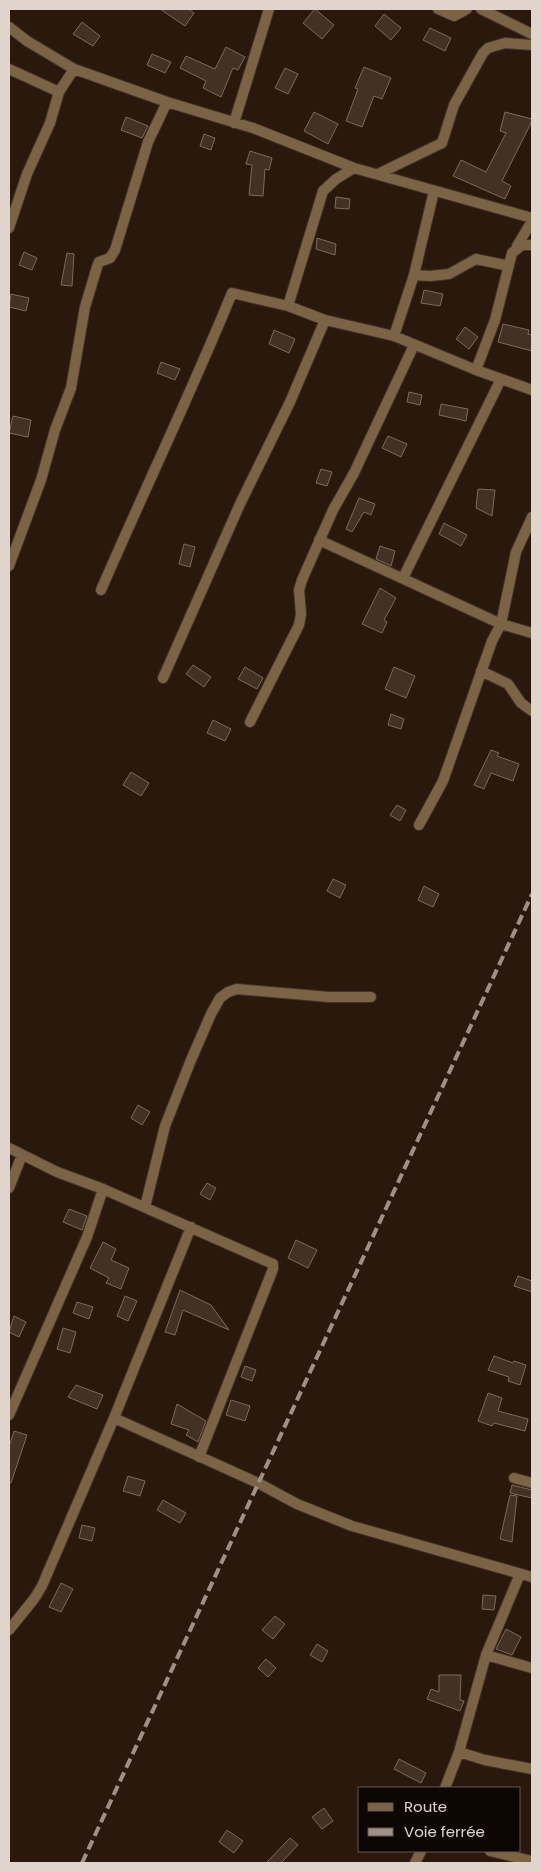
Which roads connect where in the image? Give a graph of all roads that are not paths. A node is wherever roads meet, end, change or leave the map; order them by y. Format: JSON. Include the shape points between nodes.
{"nodes":[{"id":1,"x":269,"y":9,"type":"edge"},
{"id":2,"x":438,"y":9,"type":"edge"},
{"id":3,"x":467,"y":9,"type":"edge"},
{"id":4,"x":482,"y":9,"type":"edge"},
{"id":5,"x":9,"y":27,"type":"edge"},
{"id":6,"x":532,"y":34,"type":"edge"},
{"id":7,"x":532,"y":45,"type":"edge"},
{"id":8,"x":74,"y":69,"type":"junction"},
{"id":9,"x":9,"y":70,"type":"edge"},
{"id":10,"x":59,"y":92,"type":"junction"},
{"id":11,"x":167,"y":102,"type":"junction"},
{"id":12,"x":234,"y":123,"type":"junction"},
{"id":13,"x":354,"y":168,"type":"junction"},
{"id":14,"x":378,"y":174,"type":"junction"},
{"id":15,"x":434,"y":190,"type":"junction"},
{"id":16,"x":532,"y":220,"type":"edge"},
{"id":17,"x":9,"y":228,"type":"edge"},
{"id":18,"x":532,"y":244,"type":"edge"},
{"id":19,"x":517,"y":246,"type":"junction"},
{"id":20,"x":509,"y":266,"type":"junction"},
{"id":21,"x":414,"y":275,"type":"junction"},
{"id":22,"x":288,"y":306,"type":"junction"},
{"id":23,"x":325,"y":320,"type":"junction"},
{"id":24,"x":394,"y":336,"type":"junction"},
{"id":25,"x":414,"y":345,"type":"junction"},
{"id":26,"x":476,"y":370,"type":"junction"},
{"id":27,"x":501,"y":379,"type":"junction"},
{"id":28,"x":532,"y":390,"type":"edge"},
{"id":29,"x":532,"y":517,"type":"edge"},
{"id":30,"x":319,"y":540,"type":"junction"},
{"id":31,"x":9,"y":566,"type":"edge"},
{"id":32,"x":403,"y":578,"type":"junction"},
{"id":33,"x":101,"y":590,"type":"dead end"},
{"id":34,"x":501,"y":624,"type":"junction"},
{"id":35,"x":532,"y":632,"type":"edge"},
{"id":36,"x":481,"y":671,"type":"junction"},
{"id":37,"x":164,"y":678,"type":"dead end"},
{"id":38,"x":532,"y":711,"type":"edge"},
{"id":39,"x":250,"y":722,"type":"dead end"},
{"id":40,"x":419,"y":825,"type":"dead end"},
{"id":41,"x":371,"y":998,"type":"dead end"},
{"id":42,"x":9,"y":1148,"type":"edge"},
{"id":43,"x":22,"y":1155,"type":"junction"},
{"id":44,"x":9,"y":1188,"type":"edge"},
{"id":45,"x":103,"y":1189,"type":"junction"},
{"id":46,"x":145,"y":1207,"type":"junction"},
{"id":47,"x":191,"y":1227,"type":"junction"},
{"id":48,"x":9,"y":1415,"type":"edge"},
{"id":49,"x":114,"y":1418,"type":"junction"},
{"id":50,"x":199,"y":1457,"type":"junction"},
{"id":51,"x":514,"y":1478,"type":"dead end"},
{"id":52,"x":532,"y":1483,"type":"edge"},
{"id":53,"x":520,"y":1574,"type":"junction"},
{"id":54,"x":532,"y":1577,"type":"edge"},
{"id":55,"x":9,"y":1630,"type":"edge"},
{"id":56,"x":486,"y":1655,"type":"junction"},
{"id":57,"x":532,"y":1668,"type":"edge"},
{"id":58,"x":459,"y":1752,"type":"junction"},
{"id":59,"x":532,"y":1769,"type":"edge"},
{"id":60,"x":445,"y":1787,"type":"edge"},
{"id":61,"x":494,"y":1852,"type":"edge"},
{"id":62,"x":532,"y":1861,"type":"edge"}],
"edges":[{"from":1,"to":12,"type":"street"},
{"from":2,"to":3,"type":"street","via":[[454,16]]},
{"from":4,"to":6,"type":"street"},
{"from":5,"to":8,"type":"street"},
{"from":7,"to":14,"type":"street","via":[[505,43],[488,48],[454,105],[442,143]]},
{"from":8,"to":10,"type":"street"},
{"from":8,"to":11,"type":"street"},
{"from":9,"to":10,"type":"street"},
{"from":10,"to":17,"type":"street"},
{"from":11,"to":12,"type":"street"},
{"from":11,"to":31,"type":"street","via":[[148,142],[115,250],[112,256],[99,262],[85,307],[71,388]]},
{"from":12,"to":13,"type":"street"},
{"from":13,"to":14,"type":"street"},
{"from":13,"to":22,"type":"street","via":[[336,178],[323,191]]},
{"from":14,"to":15,"type":"street"},
{"from":15,"to":16,"type":"street"},
{"from":15,"to":21,"type":"street"},
{"from":16,"to":19,"type":"street"},
{"from":18,"to":19,"type":"street"},
{"from":19,"to":20,"type":"street"},
{"from":20,"to":21,"type":"street","via":[[476,259],[449,274]]},
{"from":20,"to":26,"type":"street","via":[[495,320]]},
{"from":21,"to":24,"type":"street"},
{"from":22,"to":23,"type":"street"},
{"from":22,"to":33,"type":"street","via":[[232,293],[194,386]]},
{"from":23,"to":24,"type":"street"},
{"from":23,"to":37,"type":"street"},
{"from":24,"to":25,"type":"street"},
{"from":25,"to":26,"type":"street"},
{"from":25,"to":30,"type":"street"},
{"from":26,"to":27,"type":"street"},
{"from":27,"to":28,"type":"street"},
{"from":27,"to":32,"type":"street"},
{"from":29,"to":34,"type":"street","via":[[516,552]]},
{"from":30,"to":32,"type":"street"},
{"from":30,"to":39,"type":"street","via":[[299,590],[299,624]]},
{"from":32,"to":34,"type":"street"},
{"from":34,"to":35,"type":"street"},
{"from":34,"to":36,"type":"street"},
{"from":36,"to":38,"type":"street","via":[[508,684],[520,703]]},
{"from":36,"to":40,"type":"street","via":[[443,781]]},
{"from":41,"to":46,"type":"street","via":[[237,989],[224,995],[211,1014],[175,1097]]},
{"from":42,"to":43,"type":"street"},
{"from":43,"to":44,"type":"street"},
{"from":43,"to":45,"type":"street"},
{"from":45,"to":46,"type":"street"},
{"from":45,"to":48,"type":"street","via":[[87,1238]]},
{"from":46,"to":47,"type":"street"},
{"from":47,"to":49,"type":"street"},
{"from":47,"to":50,"type":"street","via":[[267,1261],[273,1269]]},
{"from":49,"to":50,"type":"street"},
{"from":49,"to":55,"type":"street","via":[[42,1586]]},
{"from":50,"to":53,"type":"street","via":[[297,1504],[352,1526]]},
{"from":51,"to":52,"type":"street"},
{"from":53,"to":54,"type":"street"},
{"from":53,"to":56,"type":"street"},
{"from":56,"to":57,"type":"street"},
{"from":56,"to":58,"type":"street"},
{"from":58,"to":59,"type":"street"},
{"from":58,"to":60,"type":"street"},
{"from":61,"to":62,"type":"street"}]}
